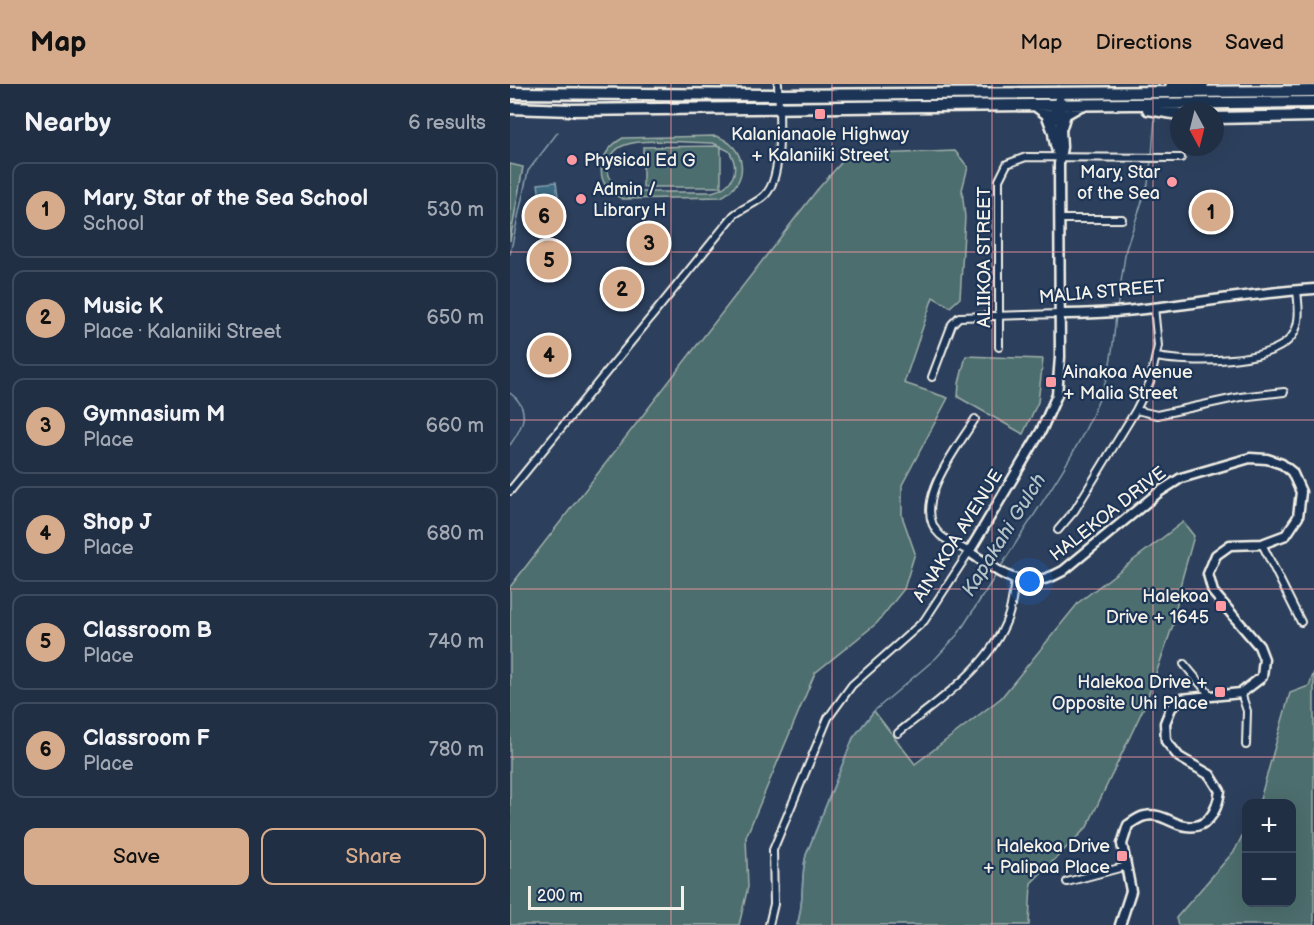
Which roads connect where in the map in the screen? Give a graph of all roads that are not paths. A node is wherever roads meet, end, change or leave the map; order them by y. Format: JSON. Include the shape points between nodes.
{"nodes":[{"id":1,"x":1203,"y":84,"type":"edge"},
{"id":2,"x":1059,"y":88,"type":"edge"},
{"id":3,"x":667,"y":89,"type":"edge"},
{"id":4,"x":778,"y":89,"type":"edge"},
{"id":5,"x":1314,"y":91,"type":"edge"},
{"id":6,"x":1104,"y":92,"type":"junction"},
{"id":7,"x":510,"y":93,"type":"edge"},
{"id":8,"x":1013,"y":93,"type":"junction"},
{"id":9,"x":1314,"y":102,"type":"edge"},
{"id":10,"x":1058,"y":104,"type":"junction"},
{"id":11,"x":1088,"y":104,"type":"junction"},
{"id":12,"x":1124,"y":104,"type":"junction"},
{"id":13,"x":1036,"y":105,"type":"junction"},
{"id":14,"x":510,"y":108,"type":"edge"},
{"id":15,"x":778,"y":108,"type":"junction"},
{"id":16,"x":1170,"y":112,"type":"edge"},
{"id":17,"x":1314,"y":116,"type":"edge"},
{"id":18,"x":1224,"y":117,"type":"edge"},
{"id":19,"x":1058,"y":130,"type":"junction"},
{"id":20,"x":1059,"y":157,"type":"junction"},
{"id":21,"x":1181,"y":158,"type":"dead end"},
{"id":22,"x":1059,"y":219,"type":"junction"},
{"id":23,"x":1122,"y":219,"type":"dead end"},
{"id":24,"x":1314,"y":289,"type":"edge"},
{"id":25,"x":1297,"y":290,"type":"junction"},
{"id":26,"x":1154,"y":306,"type":"junction"},
{"id":27,"x":1059,"y":314,"type":"junction"},
{"id":28,"x":999,"y":315,"type":"junction"},
{"id":29,"x":999,"y":347,"type":"dead end"},
{"id":30,"x":1157,"y":357,"type":"junction"},
{"id":31,"x":932,"y":377,"type":"dead end"},
{"id":32,"x":1284,"y":392,"type":"dead end"},
{"id":33,"x":1136,"y":410,"type":"junction"},
{"id":34,"x":975,"y":419,"type":"dead end"},
{"id":35,"x":510,"y":491,"type":"edge"},
{"id":36,"x":1058,"y":530,"type":"dead end"},
{"id":37,"x":1262,"y":544,"type":"junction"},
{"id":38,"x":969,"y":552,"type":"junction"},
{"id":39,"x":1015,"y":581,"type":"junction"},
{"id":40,"x":1301,"y":622,"type":"dead end"},
{"id":41,"x":1184,"y":664,"type":"dead end"},
{"id":42,"x":1241,"y":693,"type":"junction"},
{"id":43,"x":1209,"y":694,"type":"junction"},
{"id":44,"x":898,"y":733,"type":"dead end"},
{"id":45,"x":1246,"y":745,"type":"dead end"},
{"id":46,"x":1127,"y":866,"type":"junction"},
{"id":47,"x":1067,"y":882,"type":"dead end"},
{"id":48,"x":769,"y":925,"type":"edge"},
{"id":49,"x":1120,"y":925,"type":"edge"}],
"edges":[{"from":1,"to":6,"type":"highway"},
{"from":2,"to":6,"type":"highway"},
{"from":2,"to":8,"type":"highway"},
{"from":2,"to":10,"type":"street","name":"AINAKOA AVENUE"},
{"from":3,"to":4,"type":"highway"},
{"from":3,"to":7,"type":"highway"},
{"from":4,"to":8,"type":"highway"},
{"from":4,"to":15,"type":"street"},
{"from":5,"to":6,"type":"highway"},
{"from":8,"to":13,"type":"highway"},
{"from":9,"to":12,"type":"highway"},
{"from":10,"to":11,"type":"highway"},
{"from":10,"to":13,"type":"highway"},
{"from":10,"to":19,"type":"street","name":"AINAKOA AVENUE"},
{"from":11,"to":12,"type":"highway"},
{"from":11,"to":19,"type":"highway","via":[[1067,112]]},
{"from":12,"to":16,"type":"highway"},
{"from":13,"to":15,"type":"highway"},
{"from":13,"to":19,"type":"highway"},
{"from":14,"to":15,"type":"highway"},
{"from":15,"to":35,"type":"street","via":[[778,162],[775,180],[765,195],[734,215]]},
{"from":17,"to":18,"type":"highway"},
{"from":19,"to":20,"type":"street","name":"AINAKOA AVENUE"},
{"from":20,"to":21,"type":"street","name":"ALIIKOA STREET"},
{"from":20,"to":22,"type":"street","name":"AINAKOA AVENUE"},
{"from":20,"to":28,"type":"street","name":"ALIIKOA STREET","via":[[1017,159],[1000,174]]},
{"from":22,"to":23,"type":"street"},
{"from":22,"to":27,"type":"street","name":"AINAKOA AVENUE"},
{"from":24,"to":25,"type":"street","name":"MALIA STREET"},
{"from":25,"to":26,"type":"street","name":"MALIA STREET"},
{"from":25,"to":30,"type":"street","via":[[1296,330],[1287,343],[1273,351],[1196,362]]},
{"from":26,"to":27,"type":"street","name":"MALIA STREET"},
{"from":26,"to":30,"type":"street"},
{"from":27,"to":28,"type":"street","name":"MALIA STREET"},
{"from":27,"to":38,"type":"street","name":"AINAKOA AVENUE","via":[[1060,371],[1052,408]]},
{"from":28,"to":29,"type":"street","name":"ALIIKOA STREET"},
{"from":28,"to":31,"type":"street","name":"MALIA STREET","via":[[955,320]]},
{"from":30,"to":33,"type":"street"},
{"from":32,"to":33,"type":"street","via":[[1157,415]]},
{"from":33,"to":36,"type":"street","via":[[1075,510]]},
{"from":34,"to":38,"type":"street","via":[[932,492],[930,515],[940,534]]},
{"from":37,"to":39,"type":"street","name":"HALEKOA DRIVE","via":[[1286,535],[1298,517],[1301,492],[1292,472],[1282,464],[1250,458],[1181,478],[1063,571],[1046,580]]},
{"from":37,"to":40,"type":"street"},
{"from":37,"to":42,"type":"street","name":"HALEKOA DRIVE","via":[[1230,545],[1216,555],[1208,574],[1213,592],[1259,646],[1264,659],[1262,677]]},
{"from":38,"to":39,"type":"street"},
{"from":38,"to":48,"type":"street","name":"AINAKOA AVENUE","via":[[924,621],[852,685],[828,718],[772,850],[774,904]]},
{"from":39,"to":44,"type":"street","via":[[1008,617],[994,646],[974,670]]},
{"from":41,"to":43,"type":"street"},
{"from":42,"to":43,"type":"street"},
{"from":42,"to":45,"type":"street","via":[[1247,711]]},
{"from":43,"to":46,"type":"street","via":[[1181,699],[1171,708],[1165,723],[1166,741],[1179,757],[1210,775],[1220,791],[1217,810],[1206,822],[1191,826],[1161,816],[1144,816],[1128,825],[1122,844]]},
{"from":46,"to":47,"type":"street"},
{"from":46,"to":49,"type":"street","via":[[1131,891]]}]}
